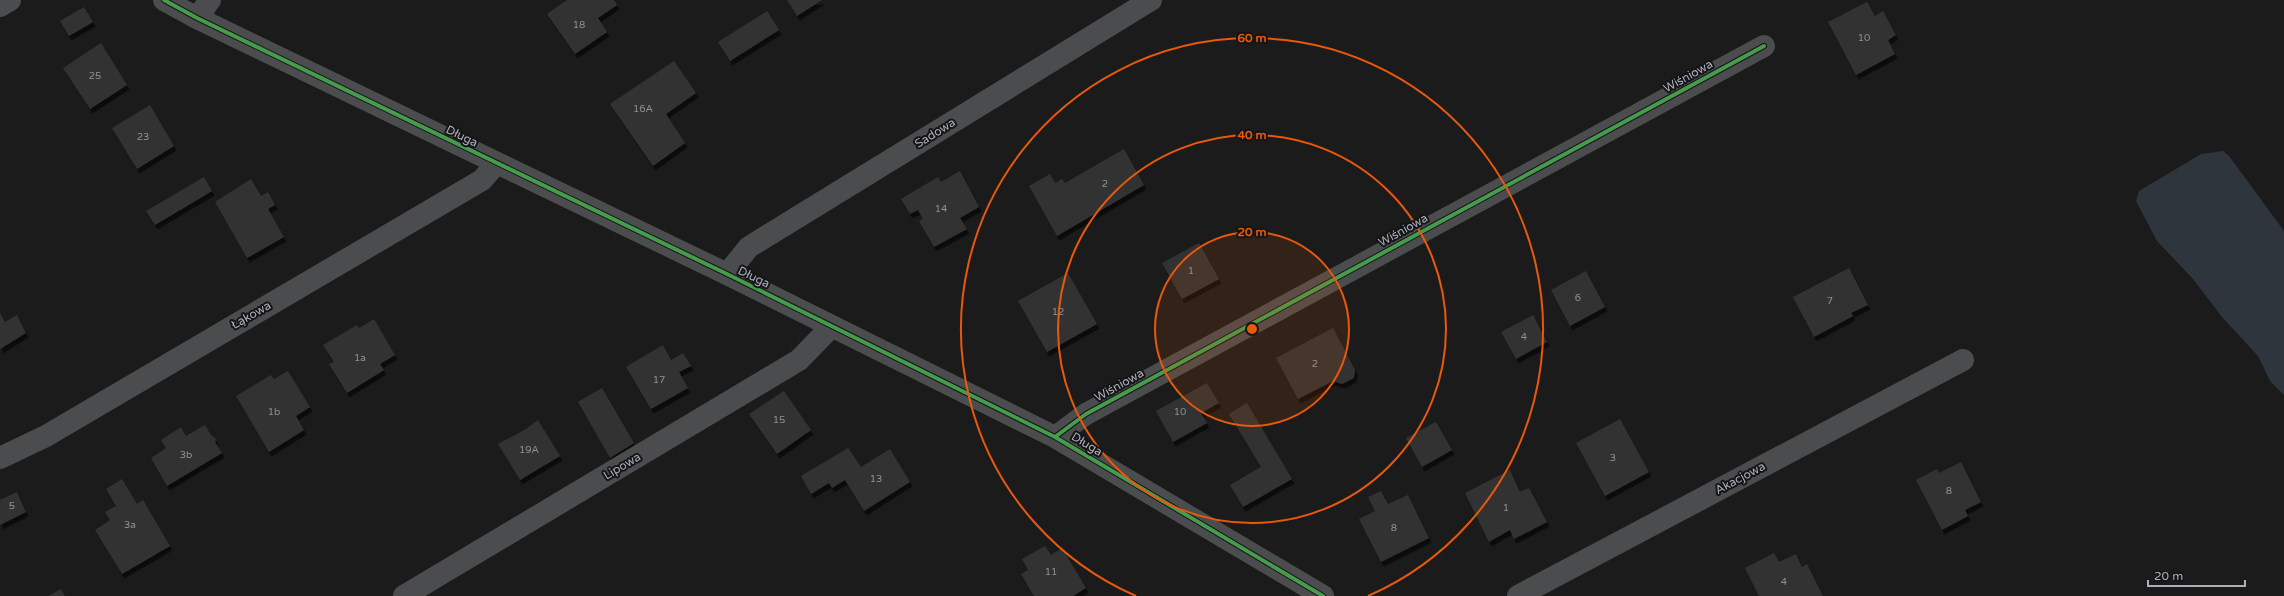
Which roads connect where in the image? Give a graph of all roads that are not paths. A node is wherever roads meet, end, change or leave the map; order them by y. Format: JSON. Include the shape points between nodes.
{"nodes":[{"id":1,"x":10,"y":0,"type":"edge"},
{"id":2,"x":164,"y":0,"type":"edge"},
{"id":3,"x":210,"y":0,"type":"edge"},
{"id":4,"x":1151,"y":0,"type":"edge"},
{"id":5,"x":0,"y":6,"type":"edge"},
{"id":6,"x":197,"y":18,"type":"junction"},
{"id":7,"x":1764,"y":46,"type":"dead end"},
{"id":8,"x":496,"y":164,"type":"junction"},
{"id":9,"x":727,"y":274,"type":"junction"},
{"id":10,"x":832,"y":326,"type":"junction"},
{"id":11,"x":1963,"y":360,"type":"dead end"},
{"id":12,"x":1055,"y":437,"type":"junction"},
{"id":13,"x":0,"y":458,"type":"edge"},
{"id":14,"x":404,"y":596,"type":"edge"},
{"id":15,"x":1323,"y":596,"type":"edge"},
{"id":16,"x":1518,"y":596,"type":"edge"}],
"edges":[{"from":1,"to":5,"type":"street"},
{"from":2,"to":6,"type":"street","name":"Długa"},
{"from":3,"to":6,"type":"street"},
{"from":4,"to":9,"type":"street","name":"Sadowa","via":[[749,247]]},
{"from":6,"to":8,"type":"street","name":"Długa"},
{"from":7,"to":12,"type":"street","name":"Wiśniowa","via":[[1086,414]]},
{"from":8,"to":9,"type":"street","name":"Długa"},
{"from":8,"to":13,"type":"street","name":"Łąkowa","via":[[482,180],[46,436]]},
{"from":9,"to":10,"type":"street","name":"Długa"},
{"from":10,"to":12,"type":"street","name":"Długa"},
{"from":10,"to":14,"type":"street","name":"Lipowa","via":[[799,360]]},
{"from":11,"to":16,"type":"street","name":"Akacjowa"},
{"from":12,"to":15,"type":"street","name":"Długa"}]}
